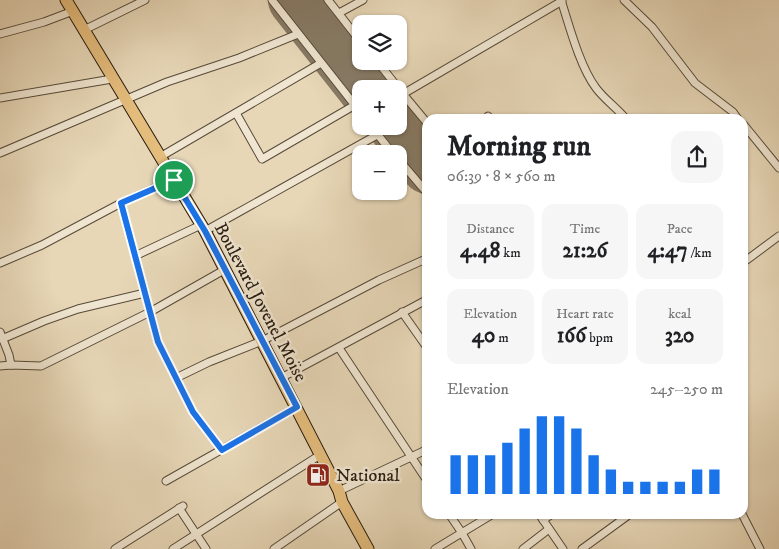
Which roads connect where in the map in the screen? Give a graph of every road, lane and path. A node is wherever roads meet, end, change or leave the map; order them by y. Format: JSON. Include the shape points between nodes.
{"nodes":[{"id":1,"x":66,"y":0,"type":"edge"},
{"id":2,"x":145,"y":0,"type":"edge"},
{"id":3,"x":272,"y":0,"type":"edge"},
{"id":4,"x":328,"y":0,"type":"edge"},
{"id":5,"x":363,"y":0,"type":"edge"},
{"id":6,"x":624,"y":0,"type":"edge"},
{"id":7,"x":562,"y":1,"type":"edge"},
{"id":8,"x":73,"y":11,"type":"junction"},
{"id":9,"x":339,"y":13,"type":"junction"},
{"id":10,"x":84,"y":30,"type":"junction"},
{"id":11,"x":352,"y":30,"type":"edge"},
{"id":12,"x":0,"y":34,"type":"edge"},
{"id":13,"x":298,"y":34,"type":"junction"},
{"id":14,"x":322,"y":63,"type":"junction"},
{"id":15,"x":384,"y":70,"type":"edge"},
{"id":16,"x":112,"y":79,"type":"junction"},
{"id":17,"x":392,"y":80,"type":"edge"},
{"id":18,"x":407,"y":87,"type":"edge"},
{"id":19,"x":0,"y":98,"type":"edge"},
{"id":20,"x":407,"y":99,"type":"edge"},
{"id":21,"x":126,"y":101,"type":"junction"},
{"id":22,"x":352,"y":101,"type":"edge"},
{"id":23,"x":352,"y":107,"type":"edge"},
{"id":24,"x":236,"y":113,"type":"junction"},
{"id":25,"x":621,"y":114,"type":"edge"},
{"id":26,"x":734,"y":114,"type":"edge"},
{"id":27,"x":422,"y":117,"type":"edge"},
{"id":28,"x":748,"y":130,"type":"edge"},
{"id":29,"x":378,"y":135,"type":"joint"},
{"id":30,"x":386,"y":145,"type":"edge"},
{"id":31,"x":0,"y":154,"type":"edge"},
{"id":32,"x":160,"y":157,"type":"junction"},
{"id":33,"x":779,"y":168,"type":"edge"},
{"id":34,"x":407,"y":169,"type":"edge"},
{"id":35,"x":174,"y":180,"type":"junction"},
{"id":36,"x":422,"y":187,"type":"edge"},
{"id":37,"x":121,"y":203,"type":"junction"},
{"id":38,"x":203,"y":228,"type":"junction"},
{"id":39,"x":779,"y":236,"type":"edge"},
{"id":40,"x":136,"y":256,"type":"junction"},
{"id":41,"x":748,"y":259,"type":"edge"},
{"id":42,"x":422,"y":261,"type":"edge"},
{"id":43,"x":0,"y":263,"type":"edge"},
{"id":44,"x":224,"y":270,"type":"junction"},
{"id":45,"x":146,"y":293,"type":"junction"},
{"id":46,"x":422,"y":303,"type":"edge"},
{"id":47,"x":150,"y":312,"type":"junction"},
{"id":48,"x":402,"y":312,"type":"junction"},
{"id":49,"x":1,"y":336,"type":"edge"},
{"id":50,"x":422,"y":340,"type":"edge"},
{"id":51,"x":262,"y":341,"type":"junction"},
{"id":52,"x":339,"y":348,"type":"junction"},
{"id":53,"x":11,"y":365,"type":"junction"},
{"id":54,"x":0,"y":366,"type":"edge"},
{"id":55,"x":176,"y":378,"type":"junction"},
{"id":56,"x":281,"y":378,"type":"junction"},
{"id":57,"x":297,"y":407,"type":"junction"},
{"id":58,"x":222,"y":450,"type":"junction"},
{"id":59,"x":422,"y":451,"type":"edge"},
{"id":60,"x":320,"y":455,"type":"junction"},
{"id":61,"x":411,"y":456,"type":"junction"},
{"id":62,"x":422,"y":473,"type":"edge"},
{"id":63,"x":166,"y":481,"type":"dead end"},
{"id":64,"x":338,"y":491,"type":"junction"},
{"id":65,"x":342,"y":502,"type":"junction"},
{"id":66,"x":453,"y":519,"type":"edge"},
{"id":67,"x":484,"y":519,"type":"edge"},
{"id":68,"x":542,"y":519,"type":"edge"},
{"id":69,"x":623,"y":519,"type":"edge"},
{"id":70,"x":745,"y":519,"type":"edge"},
{"id":71,"x":549,"y":528,"type":"junction"},
{"id":72,"x":462,"y":532,"type":"junction"},
{"id":73,"x":197,"y":534,"type":"junction"},
{"id":74,"x":115,"y":549,"type":"edge"},
{"id":75,"x":174,"y":549,"type":"edge"},
{"id":76,"x":206,"y":549,"type":"edge"},
{"id":77,"x":274,"y":549,"type":"edge"},
{"id":78,"x":368,"y":549,"type":"edge"},
{"id":79,"x":435,"y":549,"type":"edge"},
{"id":80,"x":471,"y":549,"type":"edge"},
{"id":81,"x":523,"y":549,"type":"edge"},
{"id":82,"x":563,"y":549,"type":"edge"},
{"id":83,"x":582,"y":549,"type":"edge"},
{"id":84,"x":760,"y":549,"type":"edge"}],
"edges":[{"from":1,"to":8,"type":"main road","name":"Boulevard Jovenel Moïse"},
{"from":2,"to":10,"type":"street"},
{"from":3,"to":13,"type":"street"},
{"from":4,"to":9,"type":"street"},
{"from":5,"to":9,"type":"street"},
{"from":6,"to":26,"type":"street","via":[[652,27],[695,83]]},
{"from":7,"to":18,"type":"street"},
{"from":7,"to":25,"type":"street","via":[[576,45],[595,88]]},
{"from":8,"to":10,"type":"main road","name":"Boulevard Jovenel Moïse"},
{"from":8,"to":12,"type":"street"},
{"from":9,"to":11,"type":"street"},
{"from":10,"to":16,"type":"main road","name":"Boulevard Jovenel Moïse"},
{"from":13,"to":14,"type":"street"},
{"from":13,"to":21,"type":"street","via":[[240,58],[167,82]]},
{"from":14,"to":22,"type":"street"},
{"from":14,"to":24,"type":"street"},
{"from":15,"to":17,"type":"street"},
{"from":16,"to":19,"type":"street"},
{"from":16,"to":21,"type":"main road","name":"Boulevard Jovenel Moïse"},
{"from":20,"to":27,"type":"street"},
{"from":21,"to":31,"type":"street"},
{"from":21,"to":32,"type":"main road","name":"Boulevard Jovenel Moïse"},
{"from":23,"to":24,"type":"street","via":[[262,159]]},
{"from":24,"to":32,"type":"street"},
{"from":28,"to":33,"type":"street"},
{"from":29,"to":30,"type":"street"},
{"from":29,"to":38,"type":"street"},
{"from":32,"to":35,"type":"main road","name":"Boulevard Jovenel Moïse"},
{"from":34,"to":36,"type":"street"},
{"from":35,"to":37,"type":"street"},
{"from":35,"to":38,"type":"main road","name":"Boulevard Jovenel Moïse"},
{"from":37,"to":40,"type":"street"},
{"from":37,"to":43,"type":"street","via":[[42,245]]},
{"from":38,"to":40,"type":"street"},
{"from":38,"to":44,"type":"main road","name":"Boulevard Jovenel Moïse"},
{"from":39,"to":41,"type":"street"},
{"from":40,"to":45,"type":"street"},
{"from":42,"to":51,"type":"street"},
{"from":44,"to":47,"type":"street"},
{"from":44,"to":51,"type":"main road","name":"Boulevard Jovenel Moïse"},
{"from":45,"to":47,"type":"street"},
{"from":45,"to":49,"type":"street","via":[[78,308]]},
{"from":46,"to":48,"type":"street"},
{"from":47,"to":53,"type":"street","via":[[41,366]]},
{"from":47,"to":55,"type":"street","via":[[158,342]]},
{"from":48,"to":50,"type":"street"},
{"from":48,"to":52,"type":"street"},
{"from":49,"to":53,"type":"street"},
{"from":51,"to":55,"type":"street"},
{"from":51,"to":56,"type":"main road","name":"Boulevard Jovenel Moïse"},
{"from":52,"to":56,"type":"street"},
{"from":52,"to":61,"type":"street"},
{"from":53,"to":54,"type":"street"},
{"from":55,"to":58,"type":"street","via":[[193,412]]},
{"from":56,"to":57,"type":"main road","name":"Boulevard Jovenel Moïse"},
{"from":57,"to":58,"type":"street"},
{"from":57,"to":60,"type":"main road","name":"Boulevard Jovenel Moïse"},
{"from":58,"to":63,"type":"street"},
{"from":59,"to":61,"type":"street"},
{"from":60,"to":64,"type":"main road","name":"Boulevard Jovenel Moïse"},
{"from":60,"to":73,"type":"street"},
{"from":61,"to":62,"type":"street"},
{"from":61,"to":64,"type":"street"},
{"from":64,"to":65,"type":"main road","name":"Boulevard Jovenel Moïse"},
{"from":65,"to":77,"type":"street"},
{"from":65,"to":78,"type":"main road","name":"Boulevard Jovenel Moïse"},
{"from":66,"to":72,"type":"street"},
{"from":67,"to":72,"type":"street"},
{"from":68,"to":71,"type":"street"},
{"from":69,"to":83,"type":"street"},
{"from":70,"to":84,"type":"street"},
{"from":71,"to":81,"type":"street"},
{"from":71,"to":82,"type":"street"},
{"from":72,"to":79,"type":"street"},
{"from":72,"to":80,"type":"street"},
{"from":73,"to":74,"type":"street","via":[[181,507]]},
{"from":73,"to":75,"type":"street"},
{"from":73,"to":76,"type":"street"}]}
